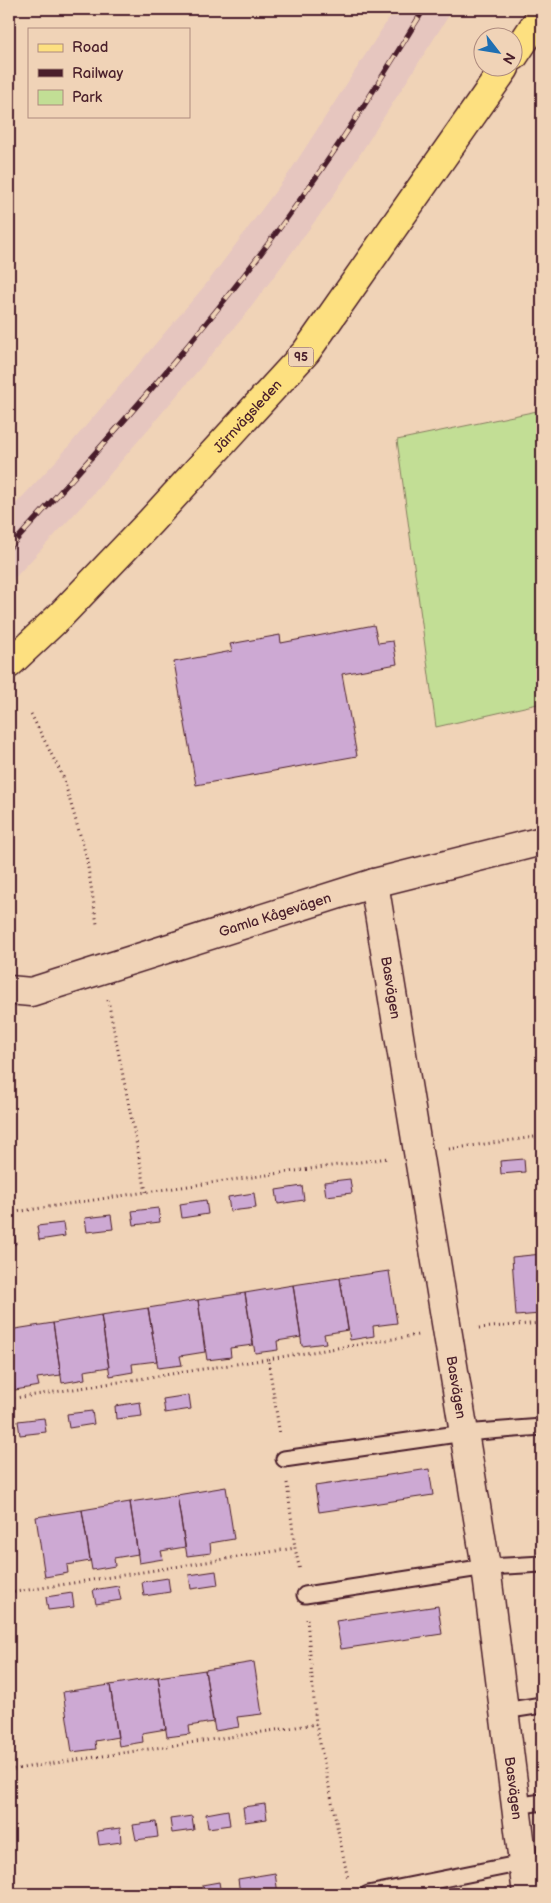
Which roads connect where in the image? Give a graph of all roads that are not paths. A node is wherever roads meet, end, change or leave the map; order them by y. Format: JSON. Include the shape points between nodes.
{"nodes":[{"id":1,"x":542,"y":14,"type":"edge"},
{"id":2,"x":524,"y":41,"type":"edge"},
{"id":3,"x":498,"y":78,"type":"edge"},
{"id":4,"x":9,"y":664,"type":"edge"},
{"id":5,"x":542,"y":841,"type":"edge"},
{"id":6,"x":374,"y":884,"type":"junction"},
{"id":7,"x":9,"y":990,"type":"edge"},
{"id":8,"x":542,"y":1428,"type":"edge"},
{"id":9,"x":464,"y":1433,"type":"junction"},
{"id":10,"x":284,"y":1459,"type":"road end"},
{"id":11,"x":542,"y":1564,"type":"edge"},
{"id":12,"x":486,"y":1567,"type":"junction"},
{"id":13,"x":305,"y":1595,"type":"road end"},
{"id":14,"x":542,"y":1705,"type":"edge"},
{"id":15,"x":504,"y":1710,"type":"junction"},
{"id":16,"x":542,"y":1802,"type":"edge"},
{"id":17,"x":516,"y":1806,"type":"junction"},
{"id":18,"x":523,"y":1863,"type":"junction"},
{"id":19,"x":368,"y":1894,"type":"edge"},
{"id":20,"x":527,"y":1894,"type":"edge"}],
"edges":[{"from":1,"to":2,"type":"main road"},
{"from":3,"to":4,"type":"main road","name":"Järnvägsleden","number":"95","via":[[306,352],[144,529]]},
{"from":5,"to":6,"type":"street","name":"Gamla Kågevägen"},
{"from":6,"to":7,"type":"street","name":"Gamla Kågevägen","via":[[31,992]]},
{"from":6,"to":9,"type":"street","name":"Basvägen"},
{"from":8,"to":9,"type":"lane"},
{"from":9,"to":10,"type":"lane"},
{"from":9,"to":12,"type":"street","name":"Basvägen"},
{"from":11,"to":12,"type":"lane"},
{"from":12,"to":13,"type":"lane"},
{"from":12,"to":15,"type":"street","name":"Basvägen"},
{"from":14,"to":15,"type":"lane"},
{"from":15,"to":17,"type":"street","name":"Basvägen"},
{"from":16,"to":17,"type":"lane"},
{"from":17,"to":18,"type":"street","name":"Basvägen"},
{"from":18,"to":19,"type":"lane"},
{"from":18,"to":20,"type":"street","name":"Basvägen"}]}
